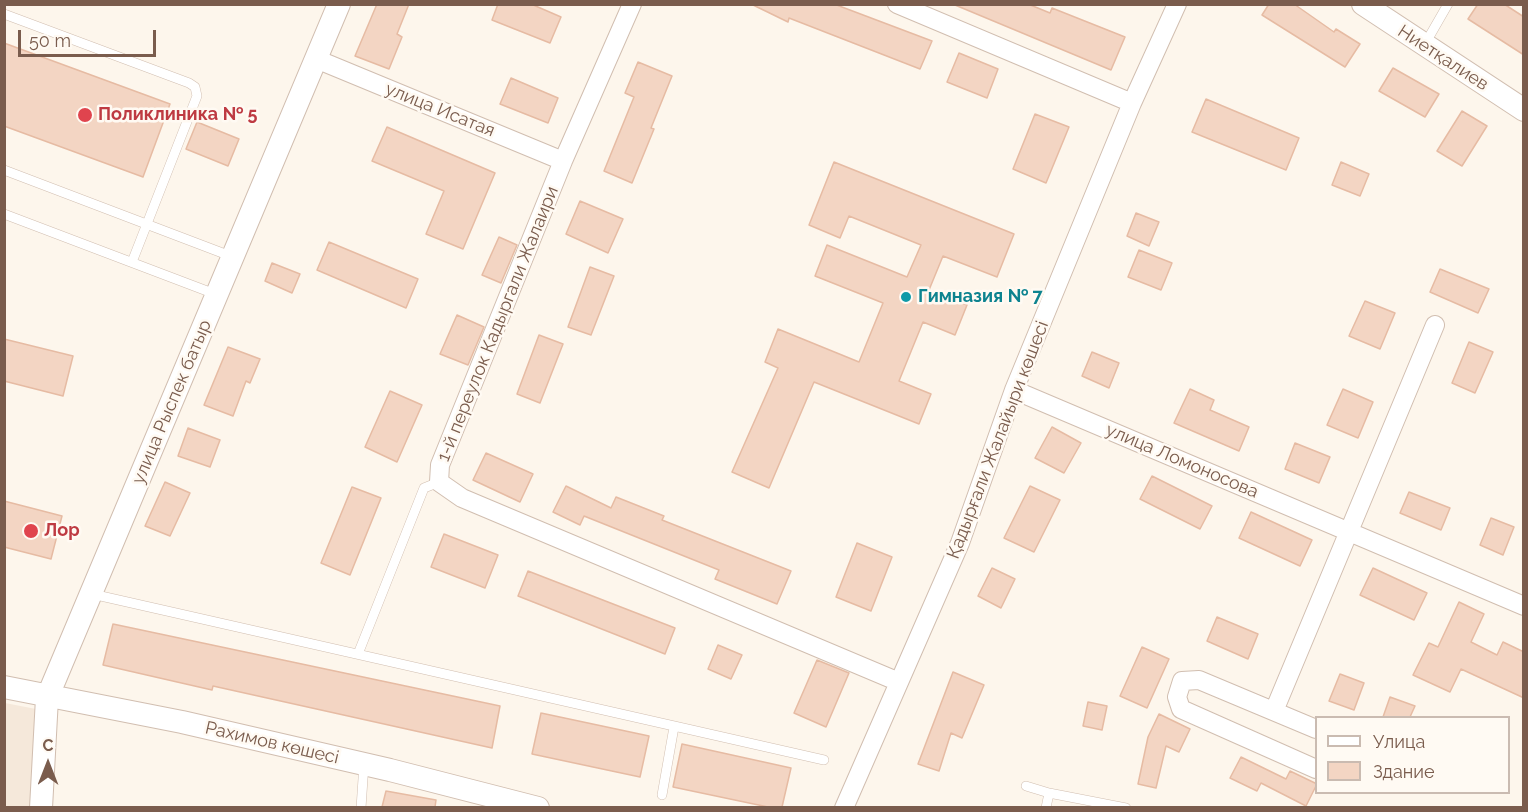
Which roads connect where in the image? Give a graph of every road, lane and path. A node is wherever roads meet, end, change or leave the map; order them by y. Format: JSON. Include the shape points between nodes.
{"nodes":[{"id":1,"x":339,"y":4,"type":"edge"},
{"id":2,"x":632,"y":4,"type":"edge"},
{"id":3,"x":897,"y":4,"type":"edge"},
{"id":4,"x":1177,"y":4,"type":"edge"},
{"id":5,"x":1363,"y":4,"type":"edge"},
{"id":6,"x":1448,"y":4,"type":"edge"},
{"id":7,"x":4,"y":14,"type":"edge"},
{"id":8,"x":1424,"y":46,"type":"junction"},
{"id":9,"x":316,"y":59,"type":"junction"},
{"id":10,"x":1132,"y":103,"type":"junction"},
{"id":11,"x":1524,"y":110,"type":"edge"},
{"id":12,"x":563,"y":161,"type":"junction"},
{"id":13,"x":4,"y":170,"type":"edge"},
{"id":14,"x":4,"y":214,"type":"edge"},
{"id":15,"x":147,"y":224,"type":"junction"},
{"id":16,"x":233,"y":258,"type":"junction"},
{"id":17,"x":132,"y":262,"type":"junction"},
{"id":18,"x":217,"y":295,"type":"junction"},
{"id":19,"x":1435,"y":325,"type":"dead end"},
{"id":20,"x":1014,"y":390,"type":"junction"},
{"id":21,"x":439,"y":482,"type":"junction"},
{"id":22,"x":1349,"y":532,"type":"junction"},
{"id":23,"x":92,"y":594,"type":"junction"},
{"id":24,"x":1524,"y":606,"type":"edge"},
{"id":25,"x":358,"y":654,"type":"junction"},
{"id":26,"x":899,"y":682,"type":"junction"},
{"id":27,"x":4,"y":687,"type":"edge"},
{"id":28,"x":47,"y":698,"type":"junction"},
{"id":29,"x":1274,"y":711,"type":"junction"},
{"id":30,"x":674,"y":727,"type":"junction"},
{"id":31,"x":1315,"y":728,"type":"edge"},
{"id":32,"x":824,"y":759,"type":"dead end"},
{"id":33,"x":364,"y":764,"type":"junction"},
{"id":34,"x":1315,"y":768,"type":"edge"},
{"id":35,"x":1026,"y":786,"type":"dead end"},
{"id":36,"x":1049,"y":793,"type":"junction"},
{"id":37,"x":662,"y":795,"type":"dead end"},
{"id":38,"x":503,"y":804,"type":"edge"},
{"id":39,"x":41,"y":807,"type":"edge"},
{"id":40,"x":362,"y":807,"type":"edge"},
{"id":41,"x":538,"y":807,"type":"edge"},
{"id":42,"x":844,"y":807,"type":"edge"},
{"id":43,"x":1046,"y":807,"type":"edge"},
{"id":44,"x":1126,"y":807,"type":"edge"}],
"edges":[{"from":1,"to":9,"type":"street","name":"улица Рыспек батыр"},
{"from":2,"to":12,"type":"street","name":"1-й переулок Кадыргали Жалаири"},
{"from":3,"to":10,"type":"street"},
{"from":4,"to":10,"type":"street","name":"Қадырғали Жалайыри көшесі"},
{"from":5,"to":8,"type":"street","name":"Ниетқалиев"},
{"from":6,"to":8,"type":"lane"},
{"from":7,"to":15,"type":"lane","via":[[195,87],[197,96]]},
{"from":8,"to":11,"type":"street","name":"Ниетқалиев"},
{"from":9,"to":12,"type":"street","name":"улица Исатая"},
{"from":9,"to":16,"type":"street","name":"улица Рыспек батыр"},
{"from":10,"to":20,"type":"street","name":"Қадырғали Жалайыри көшесі"},
{"from":12,"to":21,"type":"street","name":"1-й переулок Кадыргали Жалаири","via":[[440,465]]},
{"from":13,"to":15,"type":"lane"},
{"from":14,"to":17,"type":"lane"},
{"from":15,"to":16,"type":"lane"},
{"from":15,"to":17,"type":"lane"},
{"from":16,"to":18,"type":"street","name":"улица Рыспек батыр"},
{"from":17,"to":18,"type":"lane"},
{"from":18,"to":23,"type":"street","name":"улица Рыспек батыр"},
{"from":19,"to":22,"type":"street"},
{"from":20,"to":22,"type":"street","name":"улица Ломоносова"},
{"from":20,"to":26,"type":"street","name":"Қадырғали Жалайыри көшесі","via":[[960,543]]},
{"from":21,"to":25,"type":"lane","via":[[424,488]]},
{"from":21,"to":26,"type":"street","name":"1-й переулок Кадыргали Жалаири","via":[[462,498]]},
{"from":22,"to":24,"type":"street","name":"улица Ломоносова"},
{"from":22,"to":29,"type":"street"},
{"from":23,"to":25,"type":"lane"},
{"from":23,"to":28,"type":"street","name":"улица Рыспек батыр"},
{"from":25,"to":30,"type":"lane"},
{"from":26,"to":42,"type":"street","name":"Қадырғали Жалайыри көшесі"},
{"from":27,"to":28,"type":"street","name":"Рахимов көшесі"},
{"from":28,"to":33,"type":"street","name":"Рахимов көшесі","via":[[182,722]]},
{"from":28,"to":39,"type":"street","name":"улица Рыспек батыр"},
{"from":29,"to":31,"type":"street"},
{"from":29,"to":34,"type":"street","via":[[1199,680],[1182,681],[1177,697],[1181,709]]},
{"from":30,"to":32,"type":"lane"},
{"from":30,"to":37,"type":"lane"},
{"from":33,"to":38,"type":"street","name":"Рахимов көшесі"},
{"from":33,"to":40,"type":"lane"},
{"from":35,"to":36,"type":"lane"},
{"from":36,"to":43,"type":"lane"},
{"from":36,"to":44,"type":"lane"},
{"from":38,"to":41,"type":"street","name":"Рахимов көшесі"}]}
